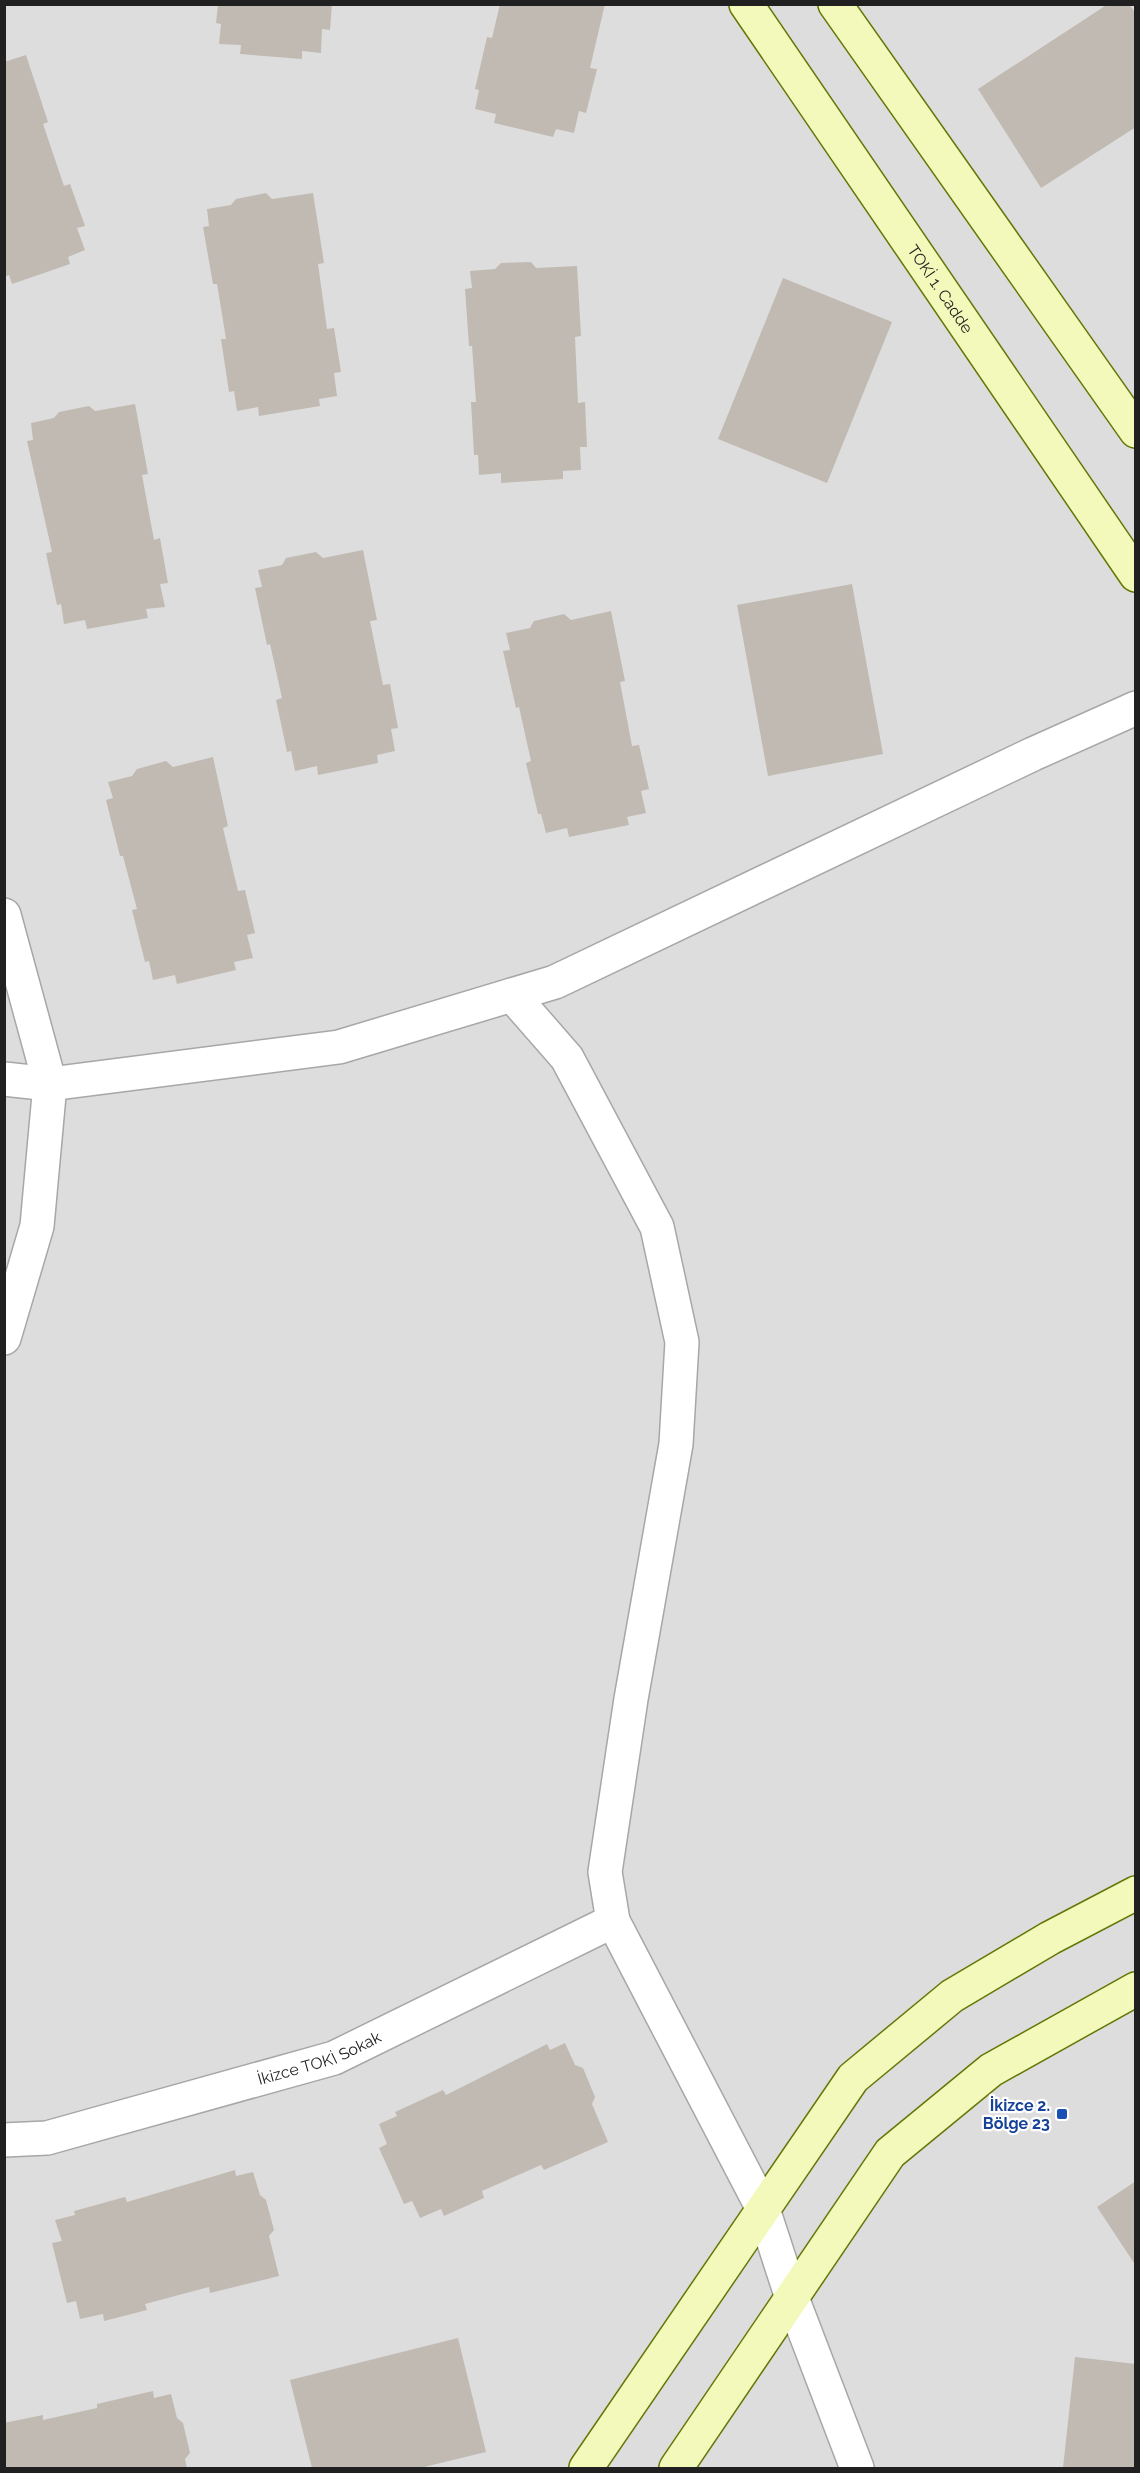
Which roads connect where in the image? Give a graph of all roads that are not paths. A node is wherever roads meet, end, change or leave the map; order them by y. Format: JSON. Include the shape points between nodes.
{"nodes":[{"id":1,"x":746,"y":4,"type":"edge"},
{"id":2,"x":836,"y":4,"type":"edge"},
{"id":3,"x":1136,"y":431,"type":"edge"},
{"id":4,"x":1136,"y":574,"type":"edge"},
{"id":5,"x":1136,"y":708,"type":"edge"},
{"id":6,"x":4,"y":915,"type":"edge"},
{"id":7,"x":512,"y":995,"type":"junction"},
{"id":8,"x":4,"y":1079,"type":"edge"},
{"id":9,"x":50,"y":1084,"type":"junction"},
{"id":10,"x":4,"y":1338,"type":"edge"},
{"id":11,"x":1136,"y":1893,"type":"edge"},
{"id":12,"x":613,"y":1921,"type":"junction"},
{"id":13,"x":1136,"y":1989,"type":"edge"},
{"id":14,"x":4,"y":2140,"type":"edge"},
{"id":15,"x":763,"y":2209,"type":"junction"},
{"id":16,"x":792,"y":2298,"type":"junction"},
{"id":17,"x":586,"y":2469,"type":"edge"},
{"id":18,"x":676,"y":2469,"type":"edge"},
{"id":19,"x":857,"y":2469,"type":"edge"}],
"edges":[{"from":1,"to":4,"type":"main road","name":"TOKİ 1. Cadde"},
{"from":2,"to":3,"type":"main road"},
{"from":5,"to":7,"type":"street","via":[[555,982]]},
{"from":6,"to":9,"type":"street"},
{"from":7,"to":9,"type":"street","via":[[339,1047]]},
{"from":7,"to":12,"type":"street","via":[[567,1058],[657,1227],[682,1342],[676,1444],[605,1872]]},
{"from":8,"to":9,"type":"street"},
{"from":9,"to":10,"type":"street","via":[[37,1226]]},
{"from":11,"to":15,"type":"main road","via":[[952,1996],[853,2078]]},
{"from":12,"to":14,"type":"street","name":"İkizce TOKİ Sokak","via":[[334,2058],[47,2138]]},
{"from":12,"to":15,"type":"street"},
{"from":13,"to":16,"type":"main road","via":[[991,2070],[890,2153]]},
{"from":15,"to":16,"type":"street"},
{"from":15,"to":17,"type":"main road"},
{"from":16,"to":18,"type":"main road"},
{"from":16,"to":19,"type":"street"}]}
